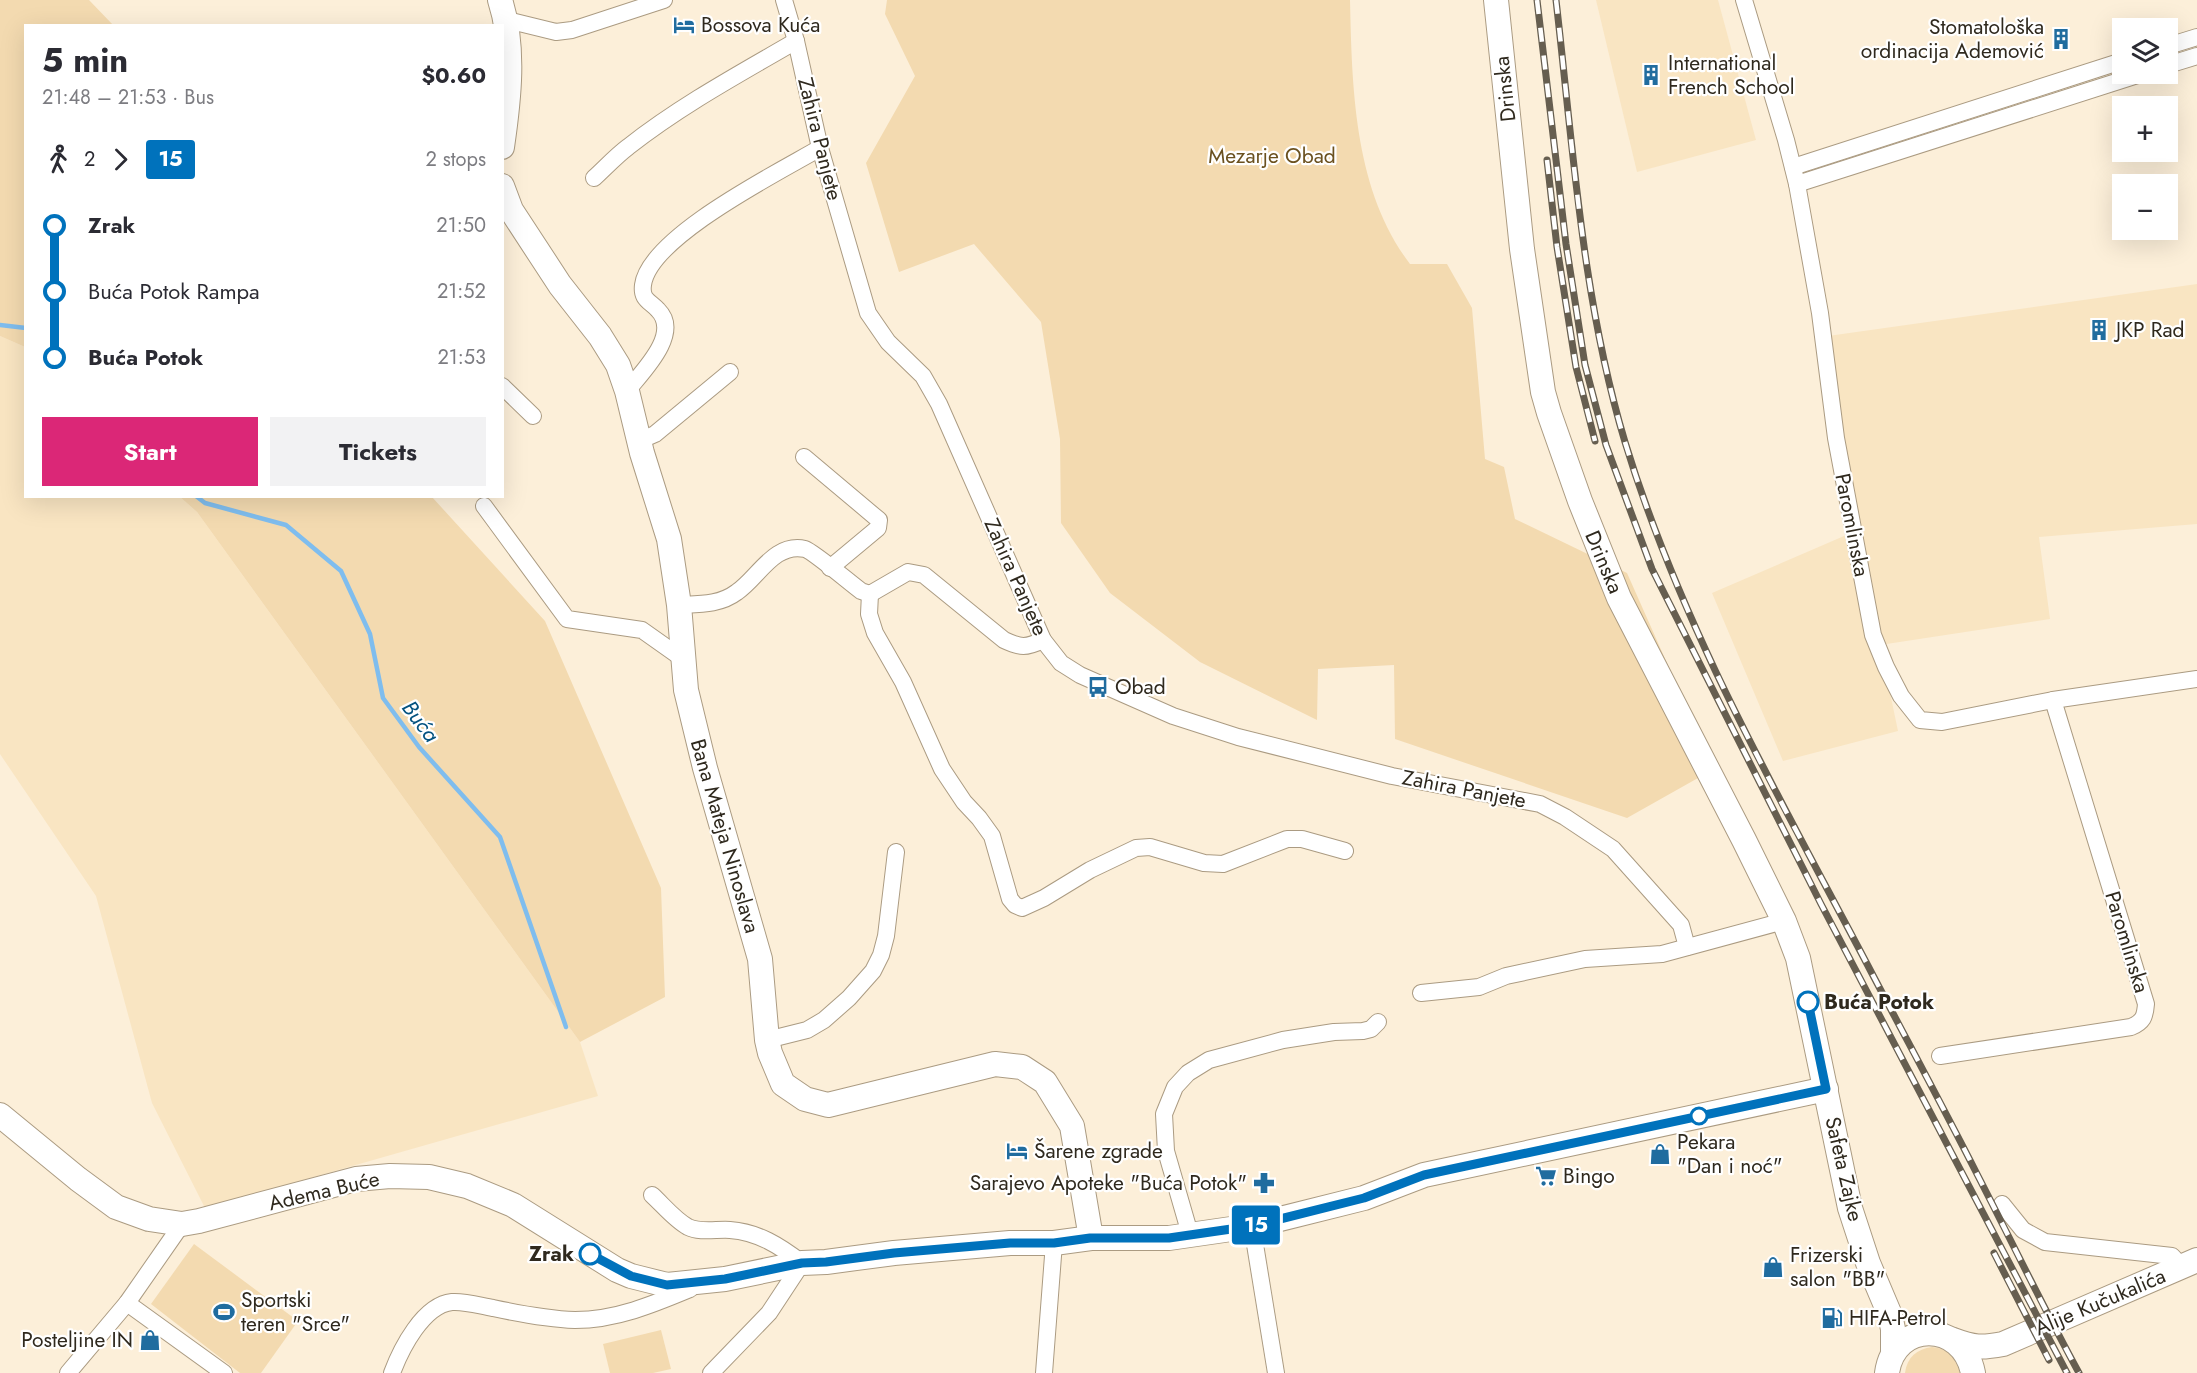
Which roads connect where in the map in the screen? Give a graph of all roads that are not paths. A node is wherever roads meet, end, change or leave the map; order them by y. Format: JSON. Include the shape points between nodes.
{"nodes":[{"id":1,"x":664,"y":0,"type":"edge"},
{"id":2,"x":784,"y":0,"type":"edge"},
{"id":3,"x":1496,"y":0,"type":"edge"},
{"id":4,"x":1744,"y":0,"type":"edge"},
{"id":5,"x":505,"y":21,"type":"edge"},
{"id":6,"x":2197,"y":37,"type":"edge"},
{"id":7,"x":796,"y":42,"type":"junction"},
{"id":8,"x":2178,"y":43,"type":"edge"},
{"id":9,"x":2197,"y":56,"type":"edge"},
{"id":10,"x":2178,"y":62,"type":"edge"},
{"id":11,"x":2112,"y":64,"type":"edge"},
{"id":12,"x":2112,"y":83,"type":"edge"},
{"id":13,"x":504,"y":133,"type":"edge"},
{"id":14,"x":820,"y":147,"type":"junction"},
{"id":15,"x":1793,"y":167,"type":"junction"},
{"id":16,"x":594,"y":178,"type":"dead end"},
{"id":17,"x":1797,"y":184,"type":"junction"},
{"id":18,"x":504,"y":197,"type":"edge"},
{"id":19,"x":507,"y":213,"type":"edge"},
{"id":20,"x":730,"y":372,"type":"dead end"},
{"id":21,"x":504,"y":388,"type":"edge"},
{"id":22,"x":627,"y":392,"type":"junction"},
{"id":23,"x":533,"y":416,"type":"dead end"},
{"id":24,"x":639,"y":441,"type":"junction"},
{"id":25,"x":804,"y":457,"type":"dead end"},
{"id":26,"x":484,"y":506,"type":"dead end"},
{"id":27,"x":830,"y":568,"type":"junction"},
{"id":28,"x":870,"y":594,"type":"junction"},
{"id":29,"x":679,"y":605,"type":"junction"},
{"id":30,"x":1043,"y":640,"type":"junction"},
{"id":31,"x":683,"y":659,"type":"junction"},
{"id":32,"x":2197,"y":679,"type":"edge"},
{"id":33,"x":2053,"y":700,"type":"junction"},
{"id":34,"x":1346,"y":851,"type":"dead end"},
{"id":35,"x":896,"y":852,"type":"dead end"},
{"id":36,"x":1784,"y":921,"type":"junction"},
{"id":37,"x":1687,"y":947,"type":"junction"},
{"id":38,"x":1421,"y":993,"type":"dead end"},
{"id":39,"x":1378,"y":1022,"type":"dead end"},
{"id":40,"x":767,"y":1040,"type":"junction"},
{"id":41,"x":1940,"y":1056,"type":"dead end"},
{"id":42,"x":1826,"y":1089,"type":"junction"},
{"id":43,"x":0,"y":1115,"type":"edge"},
{"id":44,"x":652,"y":1195,"type":"dead end"},
{"id":45,"x":2002,"y":1204,"type":"dead end"},
{"id":46,"x":183,"y":1224,"type":"junction"},
{"id":47,"x":1252,"y":1226,"type":"junction"},
{"id":48,"x":1190,"y":1234,"type":"junction"},
{"id":49,"x":1090,"y":1238,"type":"junction"},
{"id":50,"x":1054,"y":1243,"type":"junction"},
{"id":51,"x":802,"y":1263,"type":"junction"},
{"id":52,"x":2190,"y":1264,"type":"edge"},
{"id":53,"x":711,"y":1281,"type":"junction"},
{"id":54,"x":127,"y":1304,"type":"junction"},
{"id":55,"x":1890,"y":1315,"type":"junction"},
{"id":56,"x":1927,"y":1333,"type":"junction"},
{"id":57,"x":1953,"y":1340,"type":"junction"},
{"id":58,"x":2003,"y":1344,"type":"junction"},
{"id":59,"x":1890,"y":1363,"type":"edge"},
{"id":60,"x":68,"y":1373,"type":"edge"},
{"id":61,"x":224,"y":1373,"type":"edge"},
{"id":62,"x":392,"y":1373,"type":"edge"},
{"id":63,"x":711,"y":1373,"type":"edge"},
{"id":64,"x":1044,"y":1373,"type":"edge"},
{"id":65,"x":1276,"y":1373,"type":"edge"},
{"id":66,"x":1973,"y":1373,"type":"edge"},
{"id":67,"x":1980,"y":1373,"type":"edge"}],
"edges":[{"from":1,"to":5,"type":"street","via":[[572,30],[556,32]]},
{"from":2,"to":7,"type":"street","name":"Zahira Panjete"},
{"from":3,"to":36,"type":"street","name":"Drinska","via":[[1522,249],[1549,413],[1619,598]]},
{"from":4,"to":15,"type":"street","name":"Paromlinska"},
{"from":5,"to":13,"type":"street"},
{"from":6,"to":8,"type":"street"},
{"from":7,"to":14,"type":"street","name":"Zahira Panjete"},
{"from":7,"to":16,"type":"street","via":[[686,106],[626,148]]},
{"from":9,"to":10,"type":"street"},
{"from":11,"to":15,"type":"street"},
{"from":12,"to":17,"type":"street"},
{"from":14,"to":22,"type":"street","via":[[714,210],[652,263],[646,271],[642,292],[664,316],[666,332],[662,345]]},
{"from":14,"to":30,"type":"street","name":"Zahira Panjete","via":[[868,313],[888,342],[923,376],[939,404]]},
{"from":15,"to":17,"type":"street","name":"Paromlinska"},
{"from":17,"to":33,"type":"street","name":"Paromlinska","via":[[1820,313],[1836,438],[1873,635],[1886,667],[1901,696],[1920,720],[1942,722]]},
{"from":18,"to":19,"type":"street","name":"Bana Mateja Ninoslava"},
{"from":19,"to":22,"type":"street","name":"Bana Mateja Ninoslava","via":[[600,336],[618,365]]},
{"from":20,"to":24,"type":"street","via":[[655,434]]},
{"from":21,"to":23,"type":"street"},
{"from":22,"to":24,"type":"street","name":"Bana Mateja Ninoslava"},
{"from":24,"to":29,"type":"street","name":"Bana Mateja Ninoslava","via":[[669,539]]},
{"from":25,"to":27,"type":"street","via":[[880,524]]},
{"from":26,"to":31,"type":"street","via":[[567,619],[642,630]]},
{"from":27,"to":28,"type":"street"},
{"from":27,"to":29,"type":"street","via":[[806,549],[791,548],[776,554],[736,593],[709,604]]},
{"from":28,"to":30,"type":"street","via":[[908,572],[924,575],[1004,640],[1019,647]]},
{"from":28,"to":34,"type":"street","via":[[869,614],[875,633],[903,682],[942,769],[992,836],[1015,905],[1022,908],[1044,898],[1136,848],[1150,847],[1214,864],[1236,860],[1287,839],[1302,838]]},
{"from":29,"to":31,"type":"street","name":"Bana Mateja Ninoslava"},
{"from":30,"to":37,"type":"street","name":"Zahira Panjete","via":[[1061,663],[1080,675],[1173,716],[1392,776],[1540,804],[1613,849],[1681,925]]},
{"from":31,"to":40,"type":"street","name":"Bana Mateja Ninoslava","via":[[686,690],[705,768],[760,959]]},
{"from":32,"to":33,"type":"street","name":"Paromlinska"},
{"from":33,"to":41,"type":"street","name":"Paromlinska","via":[[2146,1004],[2145,1016],[2131,1027]]},
{"from":35,"to":40,"type":"street","via":[[886,936],[873,971],[824,1020],[807,1030]]},
{"from":36,"to":37,"type":"street"},
{"from":36,"to":42,"type":"street","name":"Drinska","via":[[1798,958]]},
{"from":37,"to":38,"type":"street","via":[[1662,954],[1585,959],[1506,976],[1479,987]]},
{"from":39,"to":48,"type":"street","via":[[1363,1031],[1283,1040],[1209,1060],[1175,1087],[1164,1114],[1166,1150]]},
{"from":40,"to":49,"type":"street","name":"Bana Mateja Ninoslava","via":[[783,1084],[806,1099],[828,1105],[995,1064],[1022,1067],[1045,1082],[1072,1126]]},
{"from":42,"to":47,"type":"street","name":"Adema Buće","via":[[1424,1175],[1364,1198]]},
{"from":42,"to":55,"type":"street","name":"Safeta Zajke","via":[[1850,1208]]},
{"from":43,"to":46,"type":"street","name":"Adema Buće","via":[[116,1207],[149,1219]]},
{"from":44,"to":51,"type":"street","via":[[686,1226],[754,1234],[780,1246]]},
{"from":45,"to":52,"type":"street","via":[[2024,1230],[2045,1242],[2172,1256]]},
{"from":46,"to":53,"type":"street","name":"Adema Buće","via":[[356,1179],[429,1177],[467,1186],[513,1205],[631,1276],[667,1285]]},
{"from":46,"to":54,"type":"street"},
{"from":47,"to":48,"type":"street","name":"Adema Buće"},
{"from":47,"to":65,"type":"street"},
{"from":48,"to":49,"type":"street","name":"Adema Buće","via":[[1169,1238]]},
{"from":49,"to":50,"type":"street","name":"Adema Buće"},
{"from":50,"to":51,"type":"street","name":"Adema Buće","via":[[1010,1243]]},
{"from":50,"to":64,"type":"street"},
{"from":51,"to":53,"type":"street","name":"Adema Buće"},
{"from":51,"to":63,"type":"street","via":[[769,1313]]},
{"from":52,"to":58,"type":"street","name":"Alije Kučukalića"},
{"from":53,"to":62,"type":"street","via":[[647,1307],[596,1318],[548,1318],[451,1302],[432,1311],[413,1330]]},
{"from":54,"to":60,"type":"street"},
{"from":54,"to":61,"type":"street"},
{"from":55,"to":56,"type":"street"},
{"from":55,"to":59,"type":"street","name":"Safeta Zajke"},
{"from":56,"to":57,"type":"street","name":"Alije Kučukalića"},
{"from":56,"to":59,"type":"street","via":[[1902,1343]]},
{"from":57,"to":58,"type":"street","name":"Alije Kučukalića","via":[[1983,1348]]},
{"from":57,"to":66,"type":"street","via":[[1970,1359]]},
{"from":58,"to":67,"type":"street","name":"Alije Kučukalića"}]}
